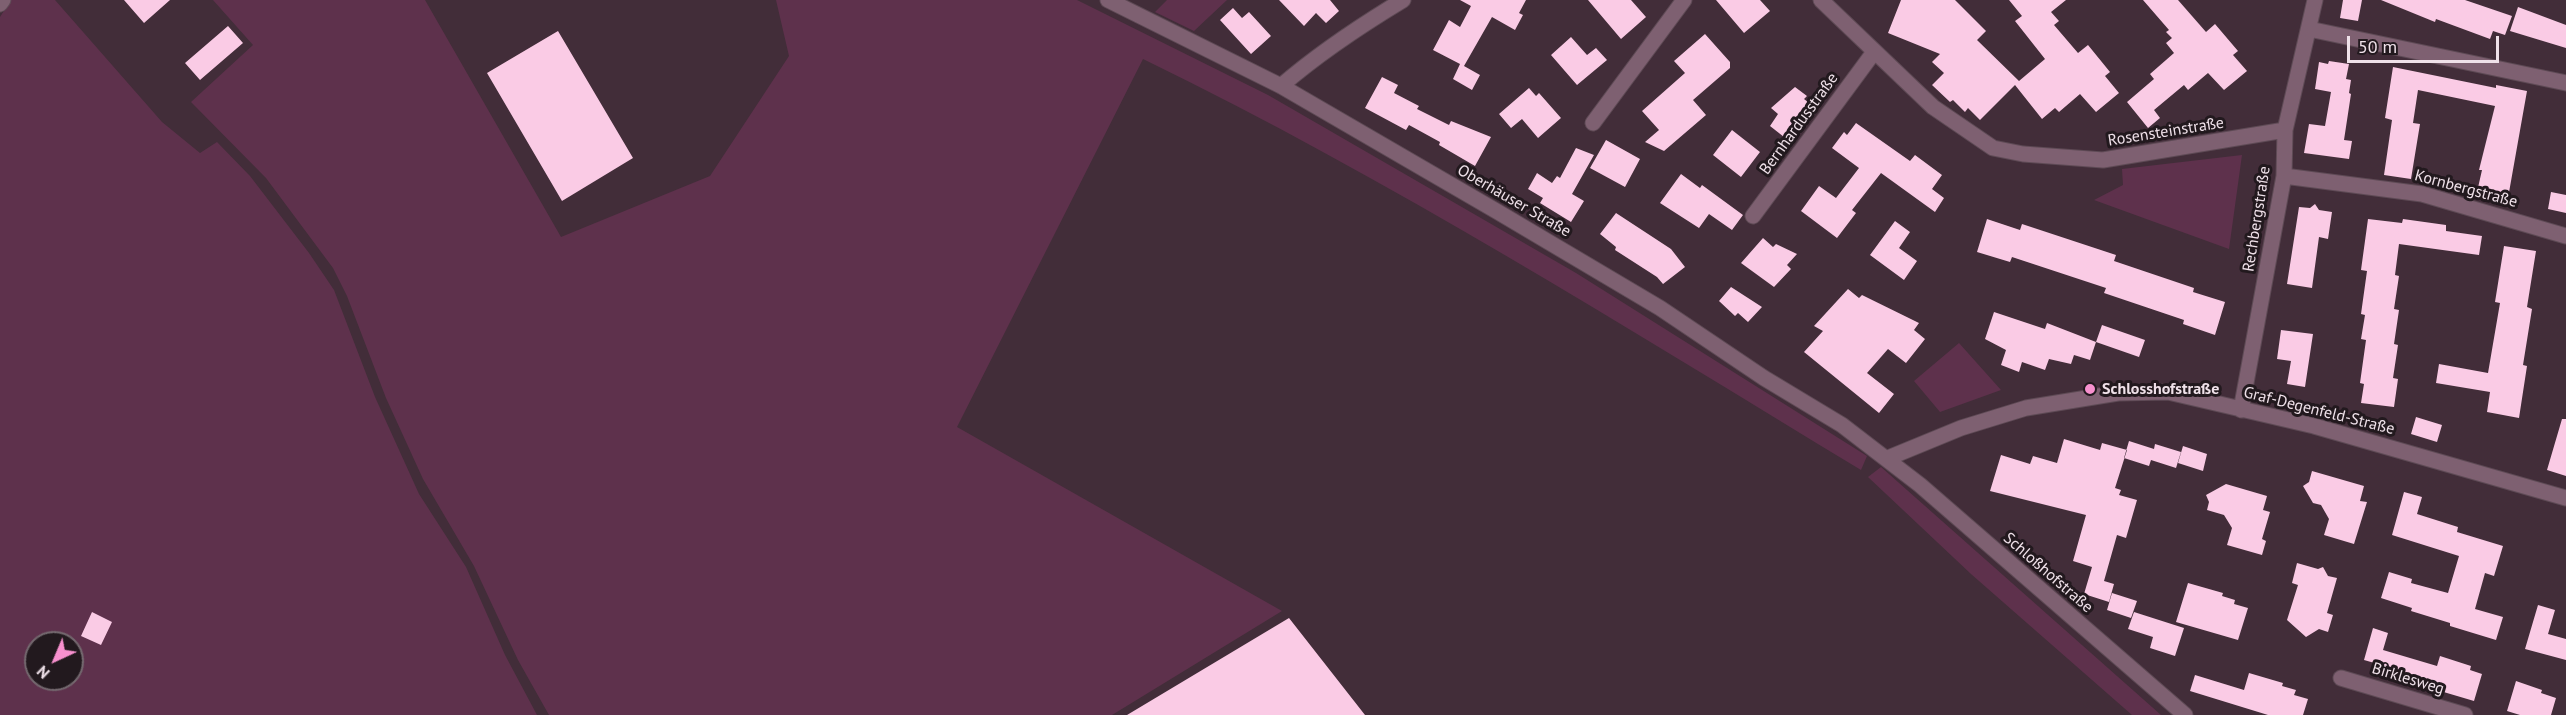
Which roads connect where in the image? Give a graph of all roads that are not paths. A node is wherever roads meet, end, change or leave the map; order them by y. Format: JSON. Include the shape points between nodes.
{"nodes":[{"id":1,"x":3,"y":0,"type":"edge"},
{"id":2,"x":1108,"y":0,"type":"edge"},
{"id":3,"x":1403,"y":0,"type":"edge"},
{"id":4,"x":1684,"y":0,"type":"edge"},
{"id":5,"x":1821,"y":0,"type":"edge"},
{"id":6,"x":2315,"y":0,"type":"edge"},
{"id":7,"x":0,"y":4,"type":"edge"},
{"id":8,"x":2309,"y":29,"type":"junction"},
{"id":9,"x":1874,"y":52,"type":"junction"},
{"id":10,"x":2566,"y":83,"type":"edge"},
{"id":11,"x":1281,"y":86,"type":"junction"},
{"id":12,"x":1593,"y":123,"type":"dead end"},
{"id":13,"x":2285,"y":130,"type":"junction"},
{"id":14,"x":2284,"y":176,"type":"junction"},
{"id":15,"x":1753,"y":216,"type":"dead end"},
{"id":16,"x":2566,"y":236,"type":"edge"},
{"id":17,"x":2241,"y":410,"type":"junction"},
{"id":18,"x":1888,"y":458,"type":"junction"},
{"id":19,"x":2566,"y":498,"type":"edge"},
{"id":20,"x":2342,"y":678,"type":"dead end"},
{"id":21,"x":2185,"y":715,"type":"edge"},
{"id":22,"x":2465,"y":715,"type":"edge"}],
"edges":[{"from":1,"to":7,"type":"street"},
{"from":2,"to":11,"type":"street","name":"Oberhäuser Straße"},
{"from":3,"to":11,"type":"street","via":[[1307,63]]},
{"from":4,"to":12,"type":"street"},
{"from":5,"to":9,"type":"street","name":"Rosensteinstraße"},
{"from":6,"to":8,"type":"street","name":"Rechbergstraße"},
{"from":8,"to":10,"type":"street"},
{"from":8,"to":13,"type":"street","name":"Rechbergstraße"},
{"from":9,"to":13,"type":"street","name":"Rosensteinstraße","via":[[1933,107],[1975,136],[1993,148],[2023,154],[2103,160]]},
{"from":9,"to":15,"type":"street","name":"Bernhardusstraße"},
{"from":11,"to":18,"type":"street","name":"Oberhäuser Straße","via":[[1660,308]]},
{"from":13,"to":14,"type":"street","name":"Rechbergstraße"},
{"from":14,"to":16,"type":"street","name":"Kornbergstraße","via":[[2422,194]]},
{"from":14,"to":17,"type":"street","name":"Rechbergstraße"},
{"from":17,"to":18,"type":"street","name":"Graf-Degenfeld-Straße","via":[[2168,392],[2118,393],[2026,408],[1961,428]]},
{"from":17,"to":19,"type":"street","name":"Graf-Degenfeld-Straße","via":[[2314,426]]},
{"from":18,"to":21,"type":"street","name":"Schloßhofstraße"},
{"from":20,"to":22,"type":"street","name":"Birklesweg"}]}
